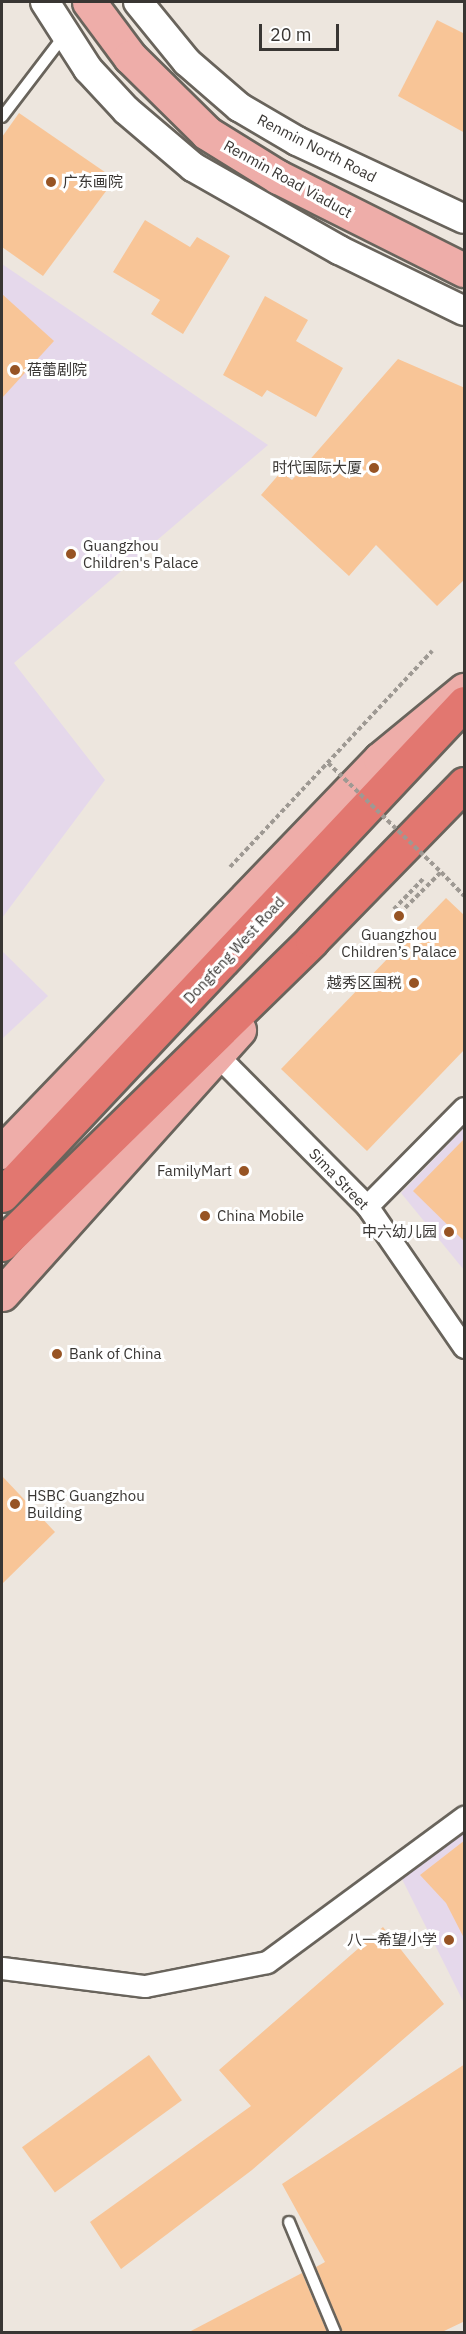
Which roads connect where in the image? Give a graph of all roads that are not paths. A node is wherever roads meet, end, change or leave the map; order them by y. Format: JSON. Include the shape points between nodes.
{"nodes":[{"id":1,"x":45,"y":2,"type":"edge"},
{"id":2,"x":89,"y":2,"type":"edge"},
{"id":3,"x":138,"y":2,"type":"edge"},
{"id":4,"x":64,"y":36,"type":"junction"},
{"id":5,"x":2,"y":117,"type":"edge"},
{"id":6,"x":465,"y":219,"type":"edge"},
{"id":7,"x":465,"y":270,"type":"edge"},
{"id":8,"x":465,"y":311,"type":"edge"},
{"id":9,"x":465,"y":690,"type":"edge"},
{"id":10,"x":465,"y":703,"type":"edge"},
{"id":11,"x":465,"y":784,"type":"edge"},
{"id":12,"x":312,"y":940,"type":"junction"},
{"id":13,"x":217,"y":1055,"type":"junction"},
{"id":14,"x":465,"y":1108,"type":"edge"},
{"id":15,"x":2,"y":1152,"type":"edge"},
{"id":16,"x":2,"y":1195,"type":"edge"},
{"id":17,"x":367,"y":1206,"type":"junction"},
{"id":18,"x":2,"y":1244,"type":"edge"},
{"id":19,"x":2,"y":1294,"type":"edge"},
{"id":20,"x":465,"y":1347,"type":"edge"},
{"id":21,"x":465,"y":1817,"type":"edge"},
{"id":22,"x":2,"y":1968,"type":"edge"},
{"id":23,"x":289,"y":2222,"type":"dead end"},
{"id":24,"x":336,"y":2332,"type":"edge"}],
"edges":[{"from":1,"to":4,"type":"main road"},
{"from":2,"to":7,"type":"main road","name":"Renmin Road Viaduct","via":[[155,84],[222,144],[278,177]]},
{"from":3,"to":6,"type":"main road","name":"Renmin North Road","via":[[187,62],[238,107],[297,141]]},
{"from":4,"to":5,"type":"lane"},
{"from":4,"to":8,"type":"main road","via":[[126,110],[193,167],[339,250]]},
{"from":9,"to":15,"type":"main road","name":"Dongfeng West Road","via":[[380,759]]},
{"from":10,"to":16,"type":"highway","name":"Dongfeng West Road"},
{"from":11,"to":12,"type":"highway"},
{"from":12,"to":13,"type":"main road"},
{"from":12,"to":18,"type":"highway"},
{"from":13,"to":17,"type":"street","name":"Sima Street"},
{"from":13,"to":19,"type":"main road"},
{"from":14,"to":17,"type":"street"},
{"from":17,"to":20,"type":"street","name":"Sima Street"},
{"from":21,"to":22,"type":"street","via":[[267,1962],[145,1986]]},
{"from":23,"to":24,"type":"lane"}]}
